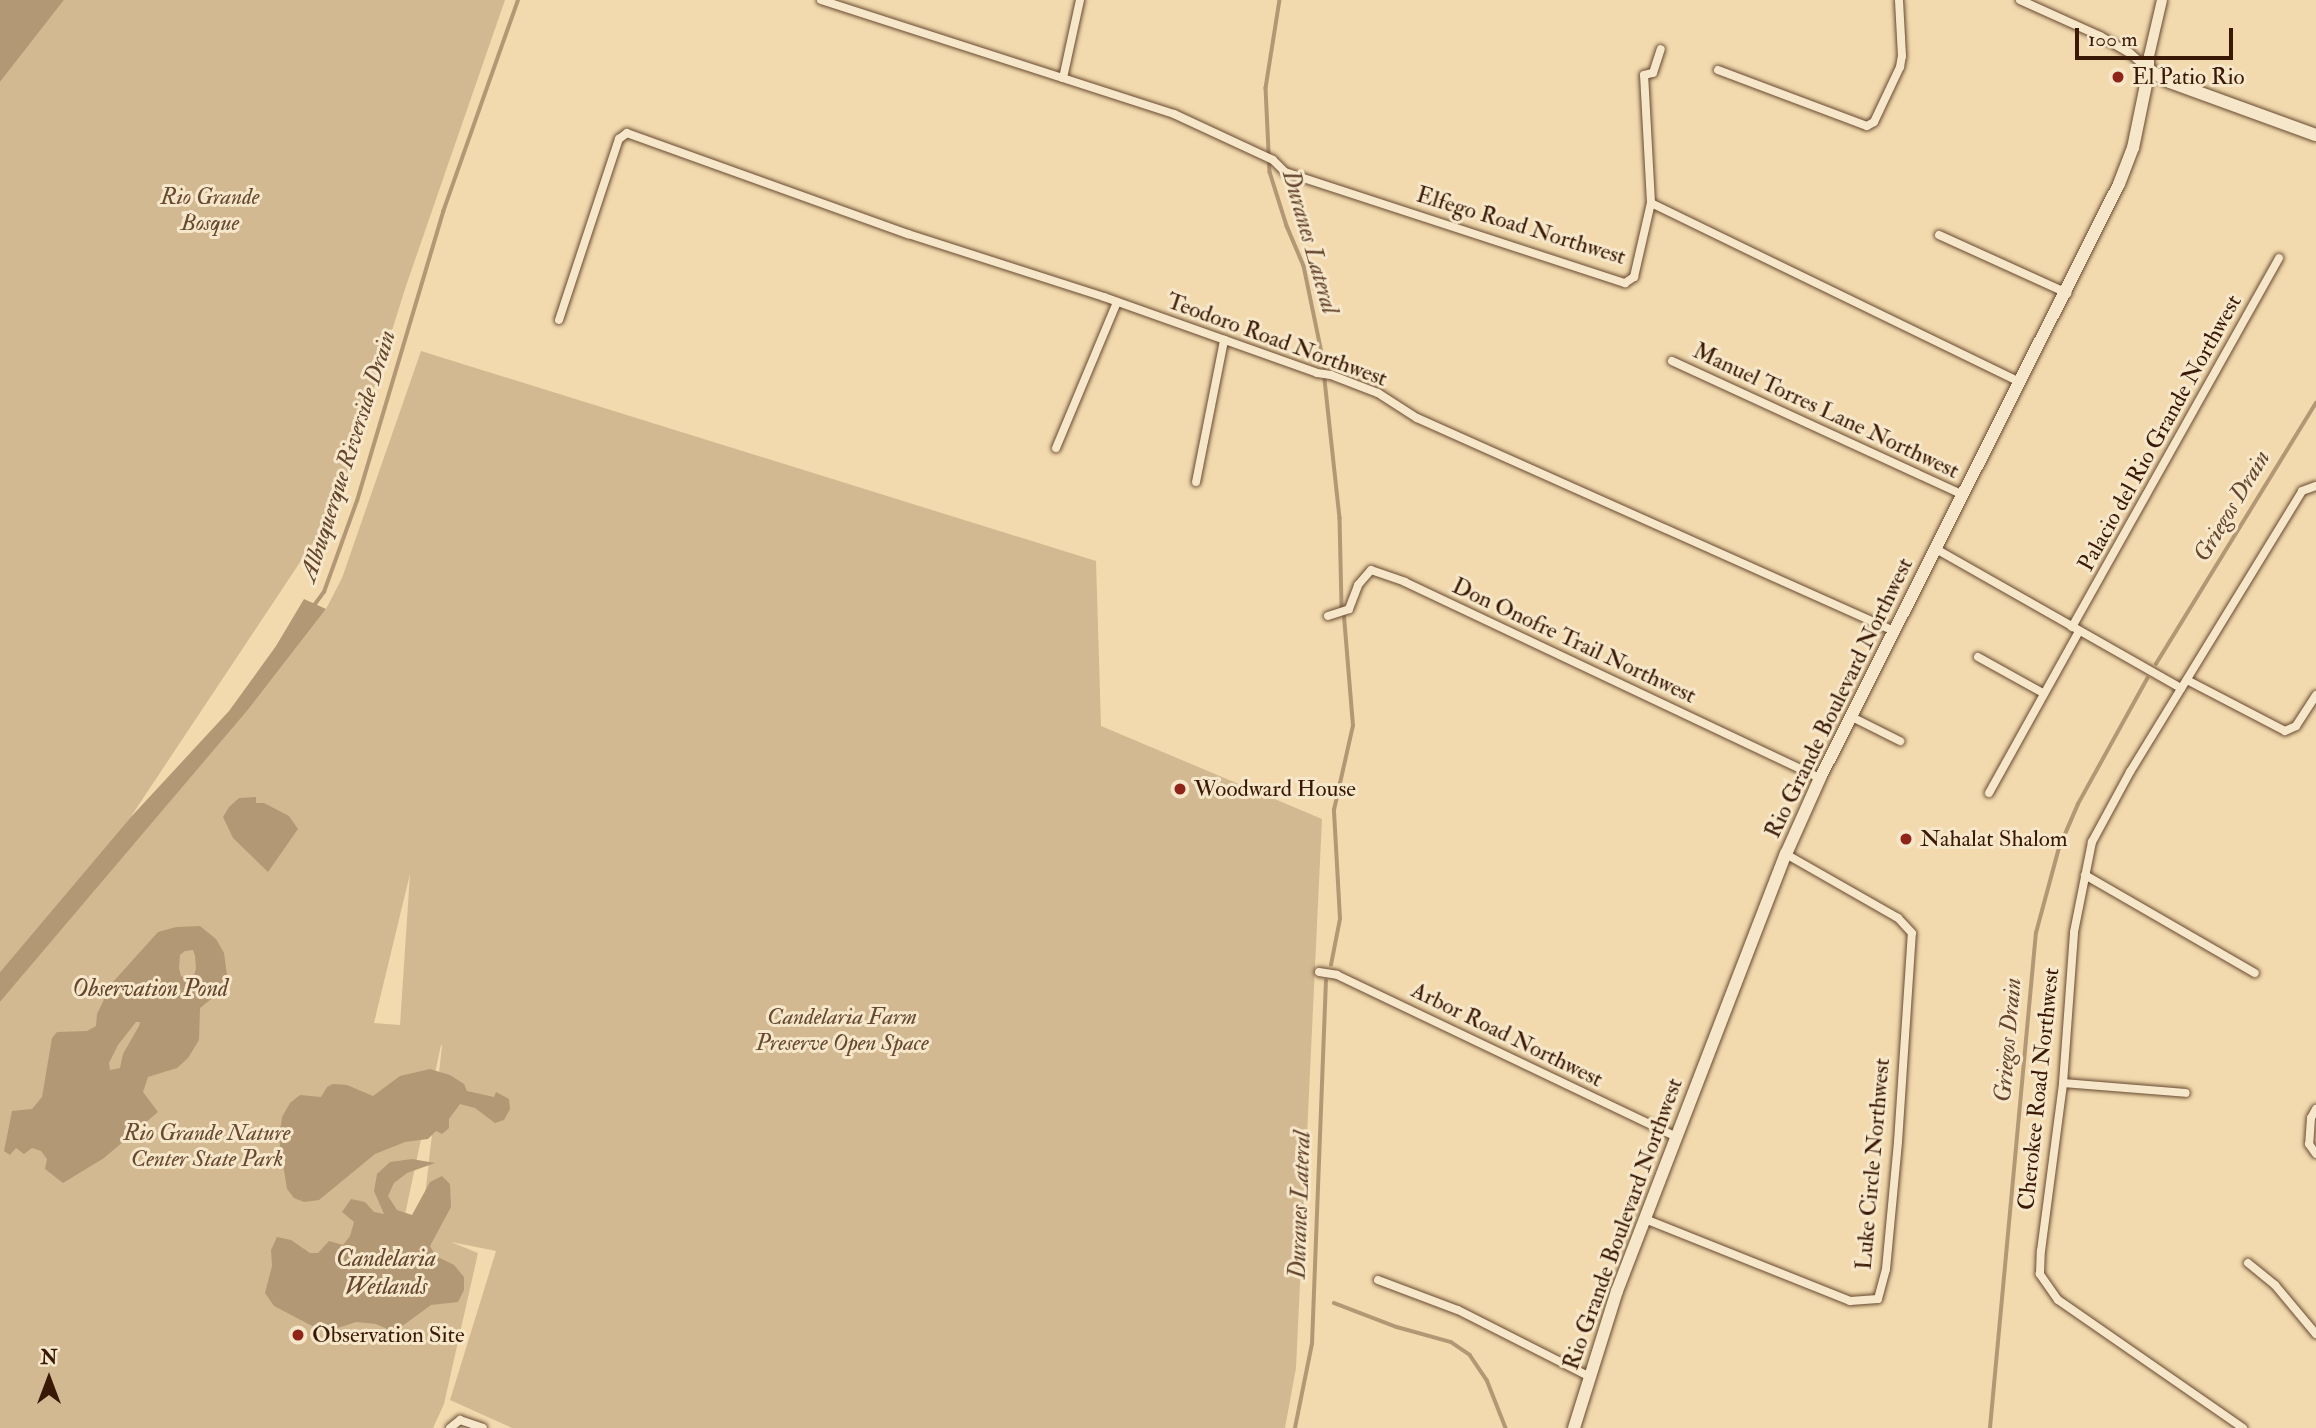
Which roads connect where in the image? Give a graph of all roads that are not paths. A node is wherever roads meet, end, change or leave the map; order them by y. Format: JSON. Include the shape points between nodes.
{"nodes":[{"id":1,"x":821,"y":0,"type":"edge"},
{"id":2,"x":1080,"y":0,"type":"edge"},
{"id":3,"x":1899,"y":0,"type":"edge"},
{"id":4,"x":2020,"y":0,"type":"edge"},
{"id":5,"x":2162,"y":0,"type":"edge"},
{"id":6,"x":1661,"y":49,"type":"dead end"},
{"id":7,"x":1718,"y":70,"type":"dead end"},
{"id":8,"x":2149,"y":70,"type":"junction"},
{"id":9,"x":1063,"y":78,"type":"junction"},
{"id":10,"x":2316,"y":135,"type":"edge"},
{"id":11,"x":1651,"y":203,"type":"junction"},
{"id":12,"x":1939,"y":235,"type":"dead end"},
{"id":13,"x":2279,"y":258,"type":"dead end"},
{"id":14,"x":2067,"y":293,"type":"junction"},
{"id":15,"x":1117,"y":302,"type":"junction"},
{"id":16,"x":559,"y":320,"type":"dead end"},
{"id":17,"x":1224,"y":340,"type":"junction"},
{"id":18,"x":1672,"y":361,"type":"dead end"},
{"id":19,"x":2019,"y":382,"type":"junction"},
{"id":20,"x":1056,"y":448,"type":"dead end"},
{"id":21,"x":1195,"y":482,"type":"dead end"},
{"id":22,"x":2316,"y":486,"type":"edge"},
{"id":23,"x":1964,"y":495,"type":"junction"},
{"id":24,"x":1936,"y":549,"type":"junction"},
{"id":25,"x":1328,"y":616,"type":"dead end"},
{"id":26,"x":2076,"y":629,"type":"junction"},
{"id":27,"x":1894,"y":631,"type":"junction"},
{"id":28,"x":1978,"y":657,"type":"dead end"},
{"id":29,"x":2187,"y":680,"type":"junction"},
{"id":30,"x":2181,"y":688,"type":"junction"},
{"id":31,"x":2043,"y":693,"type":"junction"},
{"id":32,"x":2316,"y":695,"type":"edge"},
{"id":33,"x":1852,"y":717,"type":"junction"},
{"id":34,"x":1900,"y":741,"type":"dead end"},
{"id":35,"x":1820,"y":778,"type":"junction"},
{"id":36,"x":1989,"y":793,"type":"dead end"},
{"id":37,"x":1786,"y":854,"type":"junction"},
{"id":38,"x":2085,"y":875,"type":"junction"},
{"id":39,"x":1320,"y":972,"type":"dead end"},
{"id":40,"x":2255,"y":973,"type":"dead end"},
{"id":41,"x":2063,"y":1083,"type":"junction"},
{"id":42,"x":2186,"y":1093,"type":"dead end"},
{"id":43,"x":2316,"y":1108,"type":"edge"},
{"id":44,"x":1676,"y":1137,"type":"junction"},
{"id":45,"x":2316,"y":1154,"type":"edge"},
{"id":46,"x":1645,"y":1219,"type":"junction"},
{"id":47,"x":2248,"y":1263,"type":"dead end"},
{"id":48,"x":1378,"y":1280,"type":"dead end"},
{"id":49,"x":2316,"y":1334,"type":"edge"},
{"id":50,"x":1588,"y":1376,"type":"junction"},
{"id":51,"x":450,"y":1426,"type":"edge"},
{"id":52,"x":483,"y":1428,"type":"edge"},
{"id":53,"x":1574,"y":1428,"type":"edge"},
{"id":54,"x":2242,"y":1428,"type":"edge"}],
"edges":[{"from":1,"to":9,"type":"street","name":"Elfego Road Northwest"},
{"from":2,"to":9,"type":"street"},
{"from":3,"to":7,"type":"street","via":[[1900,67],[1874,122],[1867,126]]},
{"from":4,"to":8,"type":"street","via":[[2100,36]]},
{"from":5,"to":8,"type":"street","name":"Rio Grande Boulevard Northwest"},
{"from":6,"to":11,"type":"street","via":[[1653,73],[1644,75]]},
{"from":8,"to":10,"type":"main road","via":[[2170,82]]},
{"from":8,"to":14,"type":"main road","name":"Rio Grande Boulevard Northwest","via":[[2129,160]]},
{"from":9,"to":11,"type":"street","name":"Elfego Road Northwest","via":[[1174,114],[1273,160],[1285,172],[1625,283],[1634,277]]},
{"from":11,"to":19,"type":"street"},
{"from":12,"to":14,"type":"street"},
{"from":13,"to":26,"type":"street","name":"Palacio del Rio Grande Northwest"},
{"from":14,"to":19,"type":"main road","name":"Rio Grande Boulevard Northwest"},
{"from":15,"to":16,"type":"street","name":"Teodoro Road Northwest","via":[[908,234],[627,133],[620,139]]},
{"from":15,"to":17,"type":"street","name":"Teodoro Road Northwest"},
{"from":15,"to":20,"type":"street"},
{"from":17,"to":21,"type":"street"},
{"from":17,"to":27,"type":"street","name":"Teodoro Road Northwest","via":[[1378,393],[1417,418]]},
{"from":18,"to":23,"type":"street","name":"Manuel Torres Lane Northwest"},
{"from":19,"to":23,"type":"main road","name":"Rio Grande Boulevard Northwest"},
{"from":22,"to":29,"type":"street","name":"Cherokee Road Northwest","via":[[2302,491]]},
{"from":23,"to":24,"type":"main road","name":"Rio Grande Boulevard Northwest"},
{"from":24,"to":26,"type":"street"},
{"from":24,"to":27,"type":"main road","name":"Rio Grande Boulevard Northwest"},
{"from":25,"to":35,"type":"street","name":"Don Onofre Trail Northwest","via":[[1353,603],[1358,585],[1371,570]]},
{"from":26,"to":30,"type":"street"},
{"from":26,"to":31,"type":"street","name":"Palacio del Rio Grande Northwest"},
{"from":27,"to":33,"type":"main road","name":"Rio Grande Boulevard Northwest"},
{"from":28,"to":31,"type":"street"},
{"from":29,"to":30,"type":"street","name":"Cherokee Road Northwest"},
{"from":29,"to":32,"type":"street","via":[[2284,731],[2304,717]]},
{"from":30,"to":38,"type":"street","name":"Cherokee Road Northwest","via":[[2092,842]]},
{"from":31,"to":36,"type":"street","name":"Palacio del Rio Grande Northwest"},
{"from":33,"to":34,"type":"street"},
{"from":33,"to":35,"type":"main road","name":"Rio Grande Boulevard Northwest"},
{"from":35,"to":37,"type":"main road","name":"Rio Grande Boulevard Northwest"},
{"from":37,"to":44,"type":"main road","name":"Rio Grande Boulevard Northwest"},
{"from":37,"to":46,"type":"street","name":"Luke Circle Northwest","via":[[1898,918],[1912,933],[1898,1142],[1886,1269],[1878,1299],[1850,1301]]},
{"from":38,"to":40,"type":"street"},
{"from":38,"to":41,"type":"street","name":"Cherokee Road Northwest","via":[[2074,932]]},
{"from":39,"to":44,"type":"street","name":"Arbor Road Northwest","via":[[1337,975]]},
{"from":41,"to":42,"type":"street"},
{"from":41,"to":54,"type":"street","name":"Cherokee Road Northwest","via":[[2040,1274],[2058,1300]]},
{"from":43,"to":45,"type":"street","via":[[2309,1144]]},
{"from":44,"to":46,"type":"main road","name":"Rio Grande Boulevard Northwest"},
{"from":46,"to":50,"type":"main road","name":"Rio Grande Boulevard Northwest"},
{"from":47,"to":49,"type":"street","via":[[2275,1285]]},
{"from":48,"to":50,"type":"street","via":[[1458,1310]]},
{"from":50,"to":53,"type":"main road","name":"Rio Grande Boulevard Northwest"},
{"from":51,"to":52,"type":"street","via":[[460,1420]]}]}
